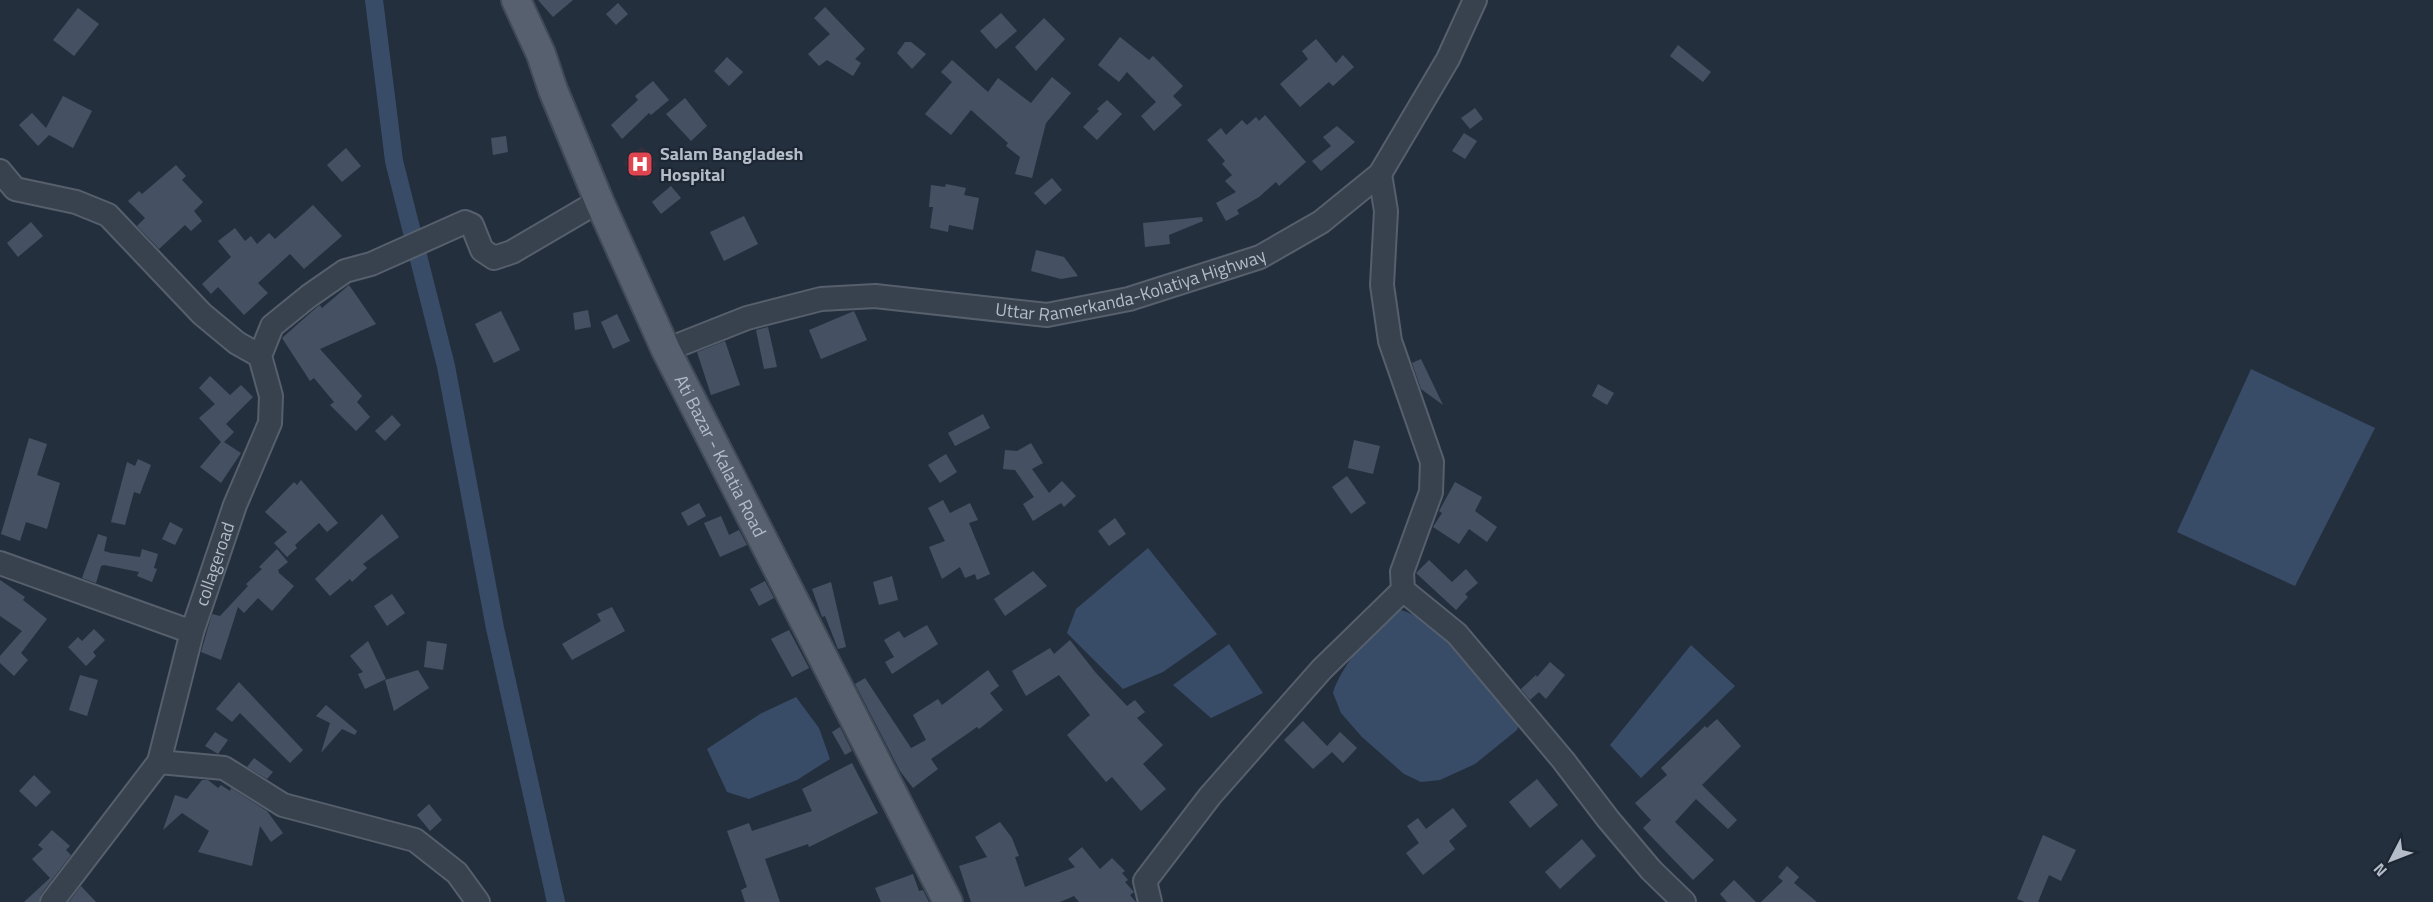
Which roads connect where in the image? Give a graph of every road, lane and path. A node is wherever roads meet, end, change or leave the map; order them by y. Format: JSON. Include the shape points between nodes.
{"nodes":[{"id":1,"x":516,"y":0,"type":"edge"},
{"id":2,"x":1475,"y":0,"type":"edge"},
{"id":3,"x":0,"y":171,"type":"edge"},
{"id":4,"x":1380,"y":174,"type":"junction"},
{"id":5,"x":599,"y":201,"type":"junction"},
{"id":6,"x":666,"y":350,"type":"junction"},
{"id":7,"x":260,"y":356,"type":"junction"},
{"id":8,"x":0,"y":563,"type":"edge"},
{"id":9,"x":1403,"y":590,"type":"junction"},
{"id":10,"x":192,"y":632,"type":"junction"},
{"id":11,"x":159,"y":762,"type":"junction"},
{"id":12,"x":52,"y":902,"type":"edge"},
{"id":13,"x":478,"y":902,"type":"edge"},
{"id":14,"x":948,"y":902,"type":"edge"},
{"id":15,"x":1150,"y":902,"type":"edge"},
{"id":16,"x":1684,"y":902,"type":"edge"}],
"edges":[{"from":1,"to":5,"type":"main road","name":"Ati Bazar - Kalatia Road"},
{"from":2,"to":4,"type":"street","name":"Uttar Ramerkanda-Kolatiya Highway","via":[[1448,59]]},
{"from":3,"to":7,"type":"street","via":[[15,189],[76,202],[108,215],[202,314]]},
{"from":4,"to":6,"type":"street","name":"Uttar Ramerkanda-Kolatiya Highway","via":[[1321,222],[1260,256],[1129,299],[1047,315],[875,296],[821,299],[747,318]]},
{"from":4,"to":9,"type":"street","via":[[1386,211],[1382,285],[1390,341],[1432,462],[1431,492],[1402,572]]},
{"from":5,"to":6,"type":"main road","name":"Ati Bazar - Kalatia Road"},
{"from":5,"to":7,"type":"street","via":[[494,258],[482,250],[468,223],[345,271],[272,326]]},
{"from":6,"to":14,"type":"main road","name":"Ati Bazar - Kalatia Road"},
{"from":7,"to":10,"type":"street","name":"collageroad","via":[[271,396],[270,423],[236,505]]},
{"from":8,"to":10,"type":"street"},
{"from":9,"to":15,"type":"street","via":[[1322,669],[1210,796],[1145,881]]},
{"from":9,"to":16,"type":"street","via":[[1457,634],[1651,870]]},
{"from":10,"to":11,"type":"street","name":"collageroad"},
{"from":11,"to":12,"type":"street","name":"collageroad"},
{"from":11,"to":13,"type":"street","via":[[224,768],[283,805],[415,840],[457,873]]}]}
